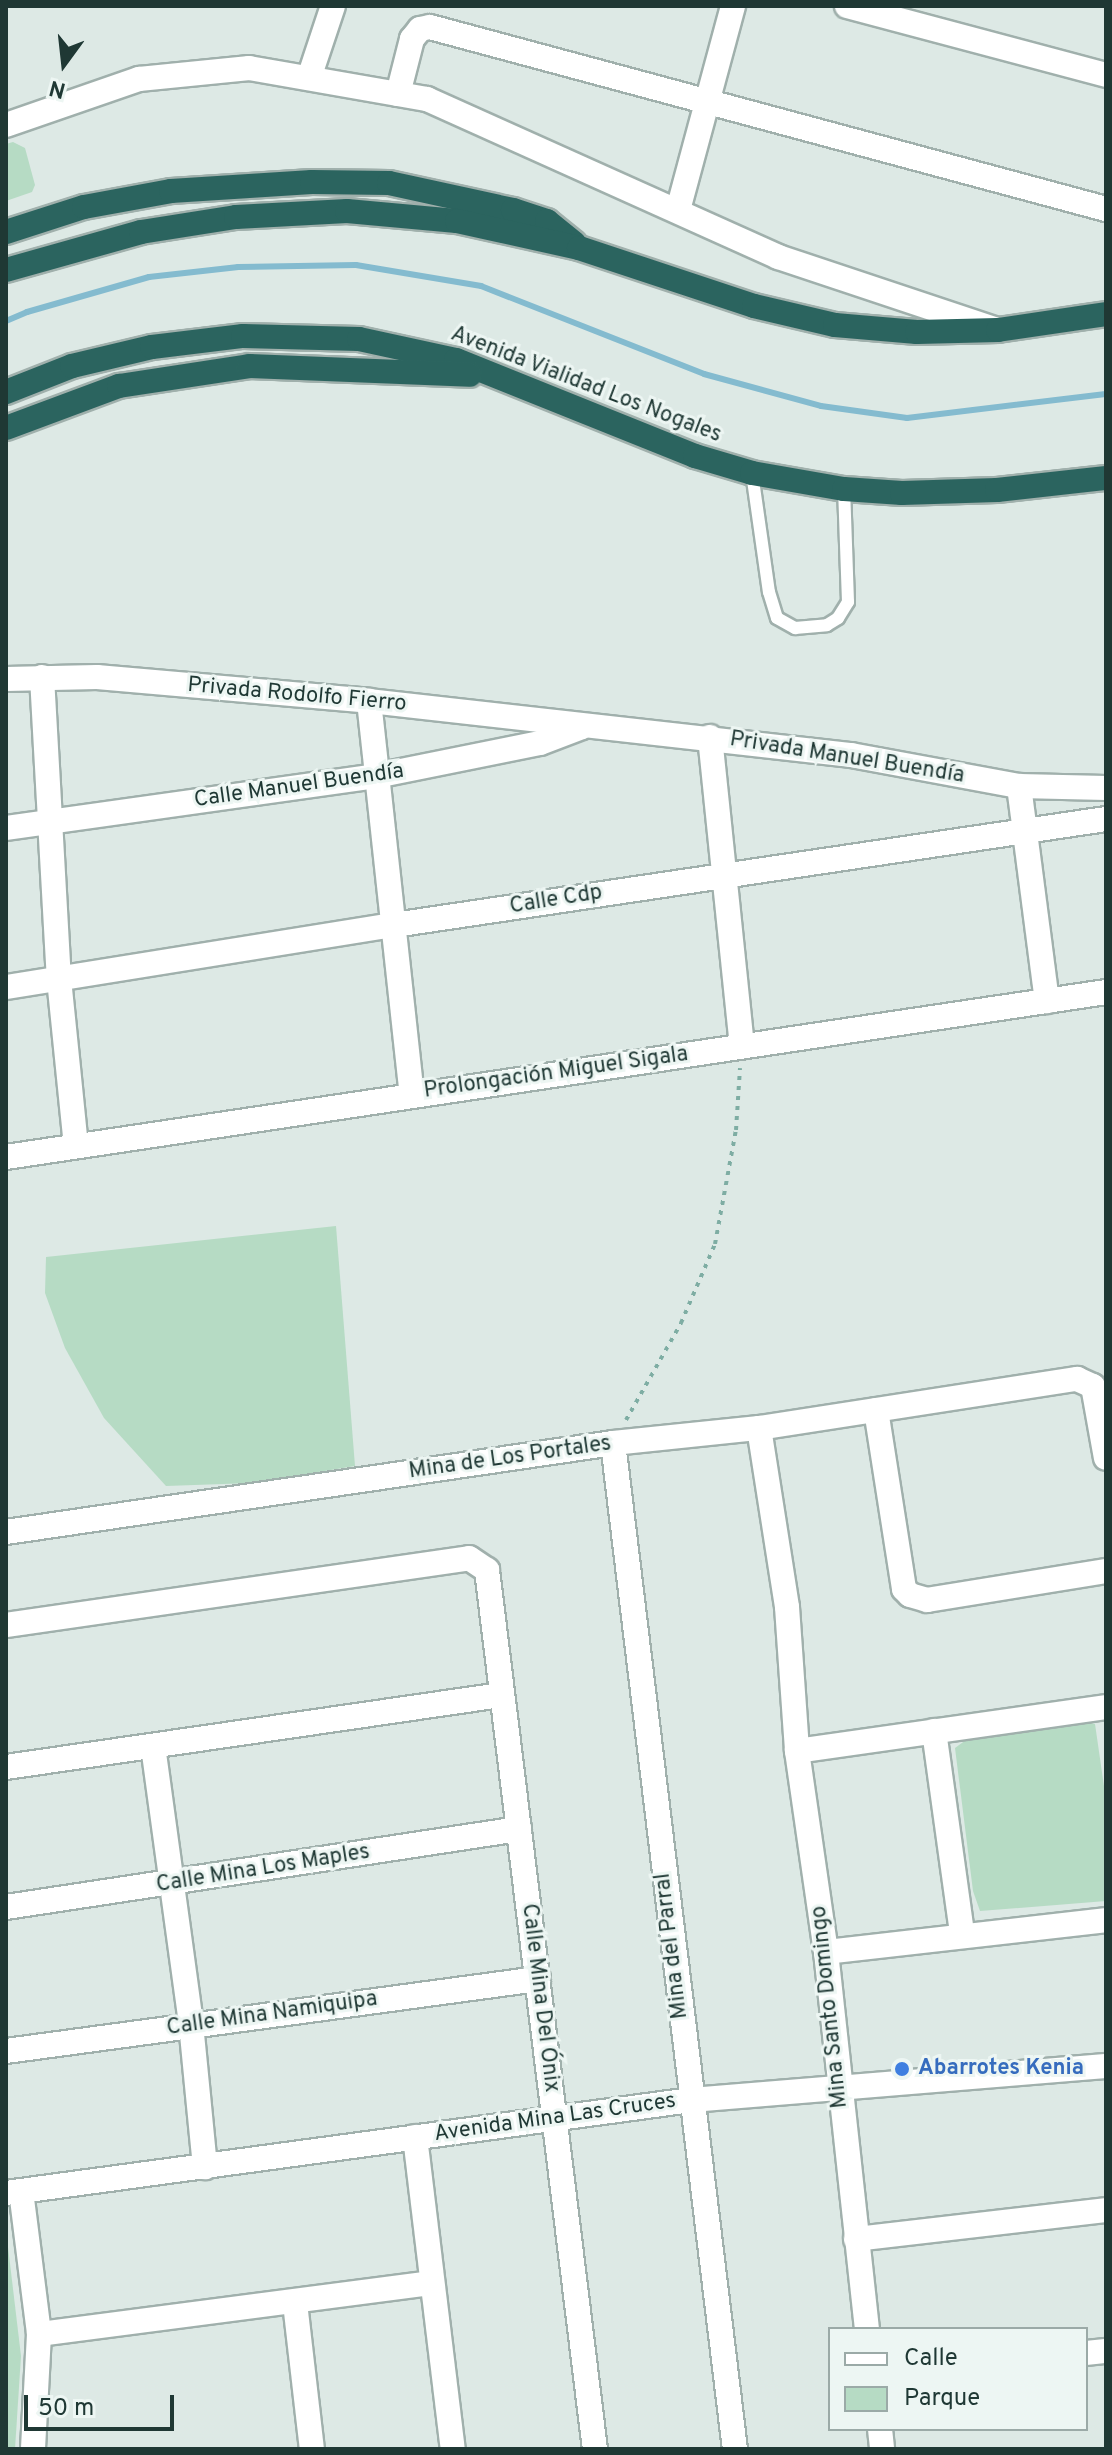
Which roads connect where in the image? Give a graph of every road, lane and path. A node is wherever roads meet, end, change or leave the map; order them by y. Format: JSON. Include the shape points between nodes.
{"nodes":[{"id":1,"x":333,"y":6,"type":"edge"},
{"id":2,"x":733,"y":6,"type":"edge"},
{"id":3,"x":847,"y":6,"type":"edge"},
{"id":4,"x":1106,"y":75,"type":"edge"},
{"id":5,"x":309,"y":78,"type":"junction"},
{"id":6,"x":398,"y":94,"type":"junction"},
{"id":7,"x":707,"y":101,"type":"junction"},
{"id":8,"x":6,"y":125,"type":"edge"},
{"id":9,"x":1106,"y":209,"type":"edge"},
{"id":10,"x":678,"y":210,"type":"junction"},
{"id":11,"x":6,"y":232,"type":"edge"},
{"id":12,"x":579,"y":248,"type":"junction"},
{"id":13,"x":6,"y":270,"type":"edge"},
{"id":14,"x":1106,"y":314,"type":"edge"},
{"id":15,"x":998,"y":330,"type":"junction"},
{"id":16,"x":503,"y":376,"type":"junction"},
{"id":17,"x":6,"y":392,"type":"edge"},
{"id":18,"x":6,"y":428,"type":"edge"},
{"id":19,"x":752,"y":473,"type":"junction"},
{"id":20,"x":1106,"y":478,"type":"edge"},
{"id":21,"x":844,"y":489,"type":"junction"},
{"id":22,"x":42,"y":677,"type":"junction"},
{"id":23,"x":6,"y":679,"type":"edge"},
{"id":24,"x":369,"y":701,"type":"junction"},
{"id":25,"x":588,"y":725,"type":"junction"},
{"id":26,"x":710,"y":737,"type":"junction"},
{"id":27,"x":376,"y":776,"type":"junction"},
{"id":28,"x":1019,"y":786,"type":"junction"},
{"id":29,"x":1106,"y":788,"type":"edge"},
{"id":30,"x":1106,"y":819,"type":"edge"},
{"id":31,"x":52,"y":821,"type":"junction"},
{"id":32,"x":6,"y":828,"type":"edge"},
{"id":33,"x":1027,"y":828,"type":"junction"},
{"id":34,"x":723,"y":875,"type":"junction"},
{"id":35,"x":394,"y":925,"type":"junction"},
{"id":36,"x":59,"y":979,"type":"junction"},
{"id":37,"x":6,"y":987,"type":"edge"},
{"id":38,"x":1106,"y":992,"type":"edge"},
{"id":39,"x":1047,"y":1001,"type":"junction"},
{"id":40,"x":742,"y":1046,"type":"junction"},
{"id":41,"x":412,"y":1094,"type":"junction"},
{"id":42,"x":76,"y":1146,"type":"junction"},
{"id":43,"x":6,"y":1157,"type":"edge"},
{"id":44,"x":876,"y":1410,"type":"junction"},
{"id":45,"x":759,"y":1428,"type":"junction"},
{"id":46,"x":613,"y":1443,"type":"junction"},
{"id":47,"x":1106,"y":1458,"type":"edge"},
{"id":48,"x":6,"y":1532,"type":"edge"},
{"id":49,"x":1106,"y":1571,"type":"edge"},
{"id":50,"x":6,"y":1625,"type":"edge"},
{"id":51,"x":501,"y":1695,"type":"junction"},
{"id":52,"x":1106,"y":1707,"type":"edge"},
{"id":53,"x":934,"y":1731,"type":"junction"},
{"id":54,"x":153,"y":1746,"type":"junction"},
{"id":55,"x":797,"y":1751,"type":"junction"},
{"id":56,"x":6,"y":1767,"type":"edge"},
{"id":57,"x":519,"y":1829,"type":"junction"},
{"id":58,"x":169,"y":1884,"type":"junction"},
{"id":59,"x":6,"y":1907,"type":"edge"},
{"id":60,"x":1106,"y":1920,"type":"edge"},
{"id":61,"x":962,"y":1934,"type":"junction"},
{"id":62,"x":826,"y":1952,"type":"junction"},
{"id":63,"x":538,"y":1979,"type":"junction"},
{"id":64,"x":191,"y":2024,"type":"junction"},
{"id":65,"x":6,"y":2051,"type":"edge"},
{"id":66,"x":1106,"y":2066,"type":"edge"},
{"id":67,"x":839,"y":2090,"type":"junction"},
{"id":68,"x":691,"y":2100,"type":"junction"},
{"id":69,"x":555,"y":2117,"type":"junction"},
{"id":70,"x":415,"y":2137,"type":"junction"},
{"id":71,"x":205,"y":2167,"type":"junction"},
{"id":72,"x":13,"y":2192,"type":"edge"},
{"id":73,"x":1106,"y":2210,"type":"edge"},
{"id":74,"x":856,"y":2239,"type":"junction"},
{"id":75,"x":432,"y":2283,"type":"junction"},
{"id":76,"x":295,"y":2303,"type":"junction"},
{"id":77,"x":867,"y":2327,"type":"edge"},
{"id":78,"x":39,"y":2334,"type":"junction"},
{"id":79,"x":33,"y":2449,"type":"edge"},
{"id":80,"x":312,"y":2449,"type":"edge"},
{"id":81,"x":453,"y":2449,"type":"edge"},
{"id":82,"x":595,"y":2449,"type":"edge"},
{"id":83,"x":735,"y":2449,"type":"edge"}],
"edges":[{"from":1,"to":5,"type":"street"},
{"from":2,"to":7,"type":"street"},
{"from":3,"to":4,"type":"street"},
{"from":5,"to":6,"type":"street"},
{"from":5,"to":8,"type":"street","via":[[249,68],[139,79]]},
{"from":6,"to":7,"type":"street","via":[[412,39],[430,27]]},
{"from":6,"to":10,"type":"street","via":[[427,99]]},
{"from":7,"to":9,"type":"street"},
{"from":7,"to":10,"type":"street"},
{"from":10,"to":15,"type":"street","via":[[778,257]]},
{"from":11,"to":12,"type":"highway","via":[[84,207],[171,191],[389,183],[525,213],[547,221]]},
{"from":12,"to":13,"type":"highway","via":[[457,221],[347,211],[236,217],[141,232]]},
{"from":12,"to":15,"type":"highway","via":[[754,306],[835,325],[917,332]]},
{"from":14,"to":15,"type":"highway"},
{"from":16,"to":17,"type":"highway","name":"Avenida Vialidad Los Nogales","via":[[359,339],[243,336],[152,347],[72,366]]},
{"from":16,"to":18,"type":"highway","via":[[249,366],[119,386]]},
{"from":16,"to":19,"type":"highway","name":"Avenida Vialidad Los Nogales","via":[[682,451]]},
{"from":19,"to":21,"type":"highway","name":"Avenida Vialidad Los Nogales"},
{"from":19,"to":21,"type":"lane","via":[[769,592],[777,618],[795,628],[827,625],[848,602]]},
{"from":20,"to":21,"type":"highway","name":"Avenida Vialidad Los Nogales","via":[[997,490]]},
{"from":22,"to":23,"type":"street","name":"Privada Rodolfo Fierro"},
{"from":22,"to":24,"type":"street","name":"Privada Rodolfo Fierro","via":[[97,677]]},
{"from":22,"to":31,"type":"street"},
{"from":24,"to":25,"type":"street","name":"Privada Rodolfo Fierro"},
{"from":24,"to":27,"type":"street"},
{"from":25,"to":26,"type":"street","name":"Privada Manuel Buendía"},
{"from":25,"to":27,"type":"street","name":"Calle Manuel Buendía","via":[[540,743]]},
{"from":26,"to":28,"type":"street","name":"Privada Manuel Buendía","via":[[851,755]]},
{"from":26,"to":34,"type":"street"},
{"from":27,"to":31,"type":"street","name":"Calle Manuel Buendía"},
{"from":27,"to":35,"type":"street"},
{"from":28,"to":29,"type":"street","name":"Privada Manuel Buendía"},
{"from":28,"to":33,"type":"street"},
{"from":30,"to":33,"type":"street","name":"Calle Cdp"},
{"from":31,"to":32,"type":"street","name":"Calle Manuel Buendía"},
{"from":31,"to":36,"type":"street"},
{"from":33,"to":34,"type":"street","name":"Calle Cdp"},
{"from":33,"to":39,"type":"street"},
{"from":34,"to":35,"type":"street","name":"Calle Cdp"},
{"from":34,"to":40,"type":"street"},
{"from":35,"to":36,"type":"street","name":"Calle Cdp"},
{"from":35,"to":41,"type":"street"},
{"from":36,"to":37,"type":"street","name":"Calle Cdp"},
{"from":36,"to":42,"type":"street"},
{"from":38,"to":39,"type":"street","name":"Prolongación Miguel Sigala"},
{"from":39,"to":40,"type":"street","name":"Prolongación Miguel Sigala"},
{"from":40,"to":41,"type":"street","name":"Prolongación Miguel Sigala"},
{"from":40,"to":46,"type":"path","via":[[736,1130],[715,1244],[681,1323]]},
{"from":41,"to":42,"type":"street","name":"Prolongación Miguel Sigala"},
{"from":42,"to":43,"type":"street","name":"Prolongación Miguel Sigala"},
{"from":44,"to":45,"type":"street","name":"Mina de Los Portales"},
{"from":44,"to":47,"type":"street","name":"Mina de Los Portales","via":[[1086,1380],[1093,1386]]},
{"from":44,"to":49,"type":"street","via":[[904,1589],[910,1595],[927,1600]]},
{"from":45,"to":46,"type":"street","name":"Mina de Los Portales"},
{"from":45,"to":55,"type":"street","name":"Mina Santo Domingo","via":[[787,1607]]},
{"from":46,"to":48,"type":"street","name":"Mina de Los Portales"},
{"from":46,"to":68,"type":"street","name":"Mina del Parral"},
{"from":50,"to":51,"type":"street","name":"Calle Mina Del Ónix","via":[[469,1558],[483,1565],[489,1577]]},
{"from":51,"to":54,"type":"street"},
{"from":51,"to":57,"type":"street","name":"Calle Mina Del Ónix"},
{"from":52,"to":53,"type":"street"},
{"from":53,"to":55,"type":"street"},
{"from":53,"to":61,"type":"street"},
{"from":54,"to":56,"type":"street"},
{"from":54,"to":58,"type":"street"},
{"from":55,"to":62,"type":"street","name":"Mina Santo Domingo"},
{"from":57,"to":58,"type":"street","name":"Calle Mina Los Maples"},
{"from":57,"to":63,"type":"street","name":"Calle Mina Del Ónix"},
{"from":58,"to":59,"type":"street","name":"Calle Mina Los Maples"},
{"from":58,"to":64,"type":"street"},
{"from":60,"to":61,"type":"street"},
{"from":61,"to":62,"type":"street"},
{"from":62,"to":67,"type":"street","name":"Mina Santo Domingo"},
{"from":63,"to":64,"type":"street","name":"Calle Mina Namiquipa"},
{"from":63,"to":69,"type":"street","name":"Calle Mina Del Ónix"},
{"from":64,"to":65,"type":"street","name":"Calle Mina Namiquipa"},
{"from":64,"to":71,"type":"street"},
{"from":66,"to":67,"type":"street","name":"Avenida Mina Las Cruces"},
{"from":67,"to":68,"type":"street","name":"Avenida Mina Las Cruces"},
{"from":67,"to":74,"type":"street","name":"Mina Santo Domingo"},
{"from":68,"to":69,"type":"street","name":"Avenida Mina Las Cruces"},
{"from":68,"to":83,"type":"street","name":"Mina del Parral"},
{"from":69,"to":70,"type":"street","name":"Avenida Mina Las Cruces"},
{"from":69,"to":82,"type":"street","name":"Calle Mina Del Ónix"},
{"from":70,"to":71,"type":"street","name":"Avenida Mina Las Cruces"},
{"from":70,"to":75,"type":"street"},
{"from":71,"to":72,"type":"street","name":"Avenida Mina Las Cruces"},
{"from":72,"to":78,"type":"street"},
{"from":73,"to":74,"type":"street"},
{"from":74,"to":77,"type":"street","name":"Mina Santo Domingo"},
{"from":75,"to":76,"type":"street"},
{"from":75,"to":81,"type":"street"},
{"from":76,"to":78,"type":"street"},
{"from":76,"to":80,"type":"street"},
{"from":78,"to":79,"type":"street"}]}
